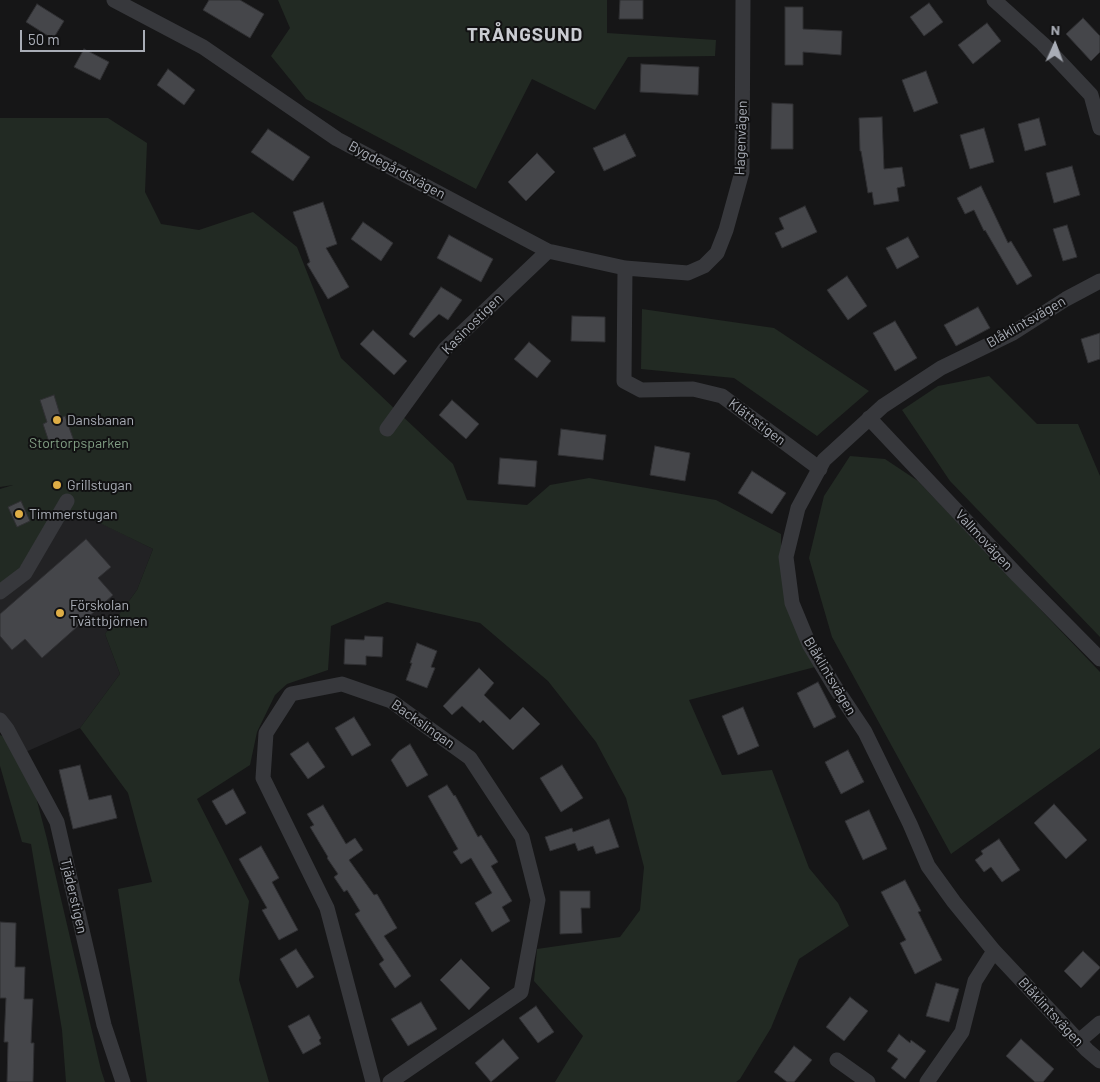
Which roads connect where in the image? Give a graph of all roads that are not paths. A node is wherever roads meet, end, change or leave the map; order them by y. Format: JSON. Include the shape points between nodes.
{"nodes":[{"id":1,"x":114,"y":0,"type":"edge"},
{"id":2,"x":743,"y":0,"type":"edge"},
{"id":3,"x":994,"y":0,"type":"edge"},
{"id":4,"x":1100,"y":128,"type":"edge"},
{"id":5,"x":548,"y":251,"type":"junction"},
{"id":6,"x":704,"y":266,"type":"joint"},
{"id":7,"x":625,"y":268,"type":"junction"},
{"id":8,"x":1100,"y":281,"type":"edge"},
{"id":9,"x":870,"y":418,"type":"junction"},
{"id":10,"x":387,"y":429,"type":"dead end"},
{"id":11,"x":820,"y":469,"type":"junction"},
{"id":12,"x":67,"y":502,"type":"dead end"},
{"id":13,"x":0,"y":592,"type":"edge"},
{"id":14,"x":1100,"y":659,"type":"edge"},
{"id":15,"x":0,"y":720,"type":"edge"},
{"id":16,"x":994,"y":951,"type":"junction"},
{"id":17,"x":1100,"y":1024,"type":"edge"},
{"id":18,"x":1079,"y":1041,"type":"junction"},
{"id":19,"x":836,"y":1060,"type":"dead end"},
{"id":20,"x":1100,"y":1061,"type":"edge"},
{"id":21,"x":123,"y":1082,"type":"edge"},
{"id":22,"x":373,"y":1082,"type":"edge"},
{"id":23,"x":390,"y":1082,"type":"edge"},
{"id":24,"x":868,"y":1082,"type":"edge"},
{"id":25,"x":927,"y":1082,"type":"edge"}],
"edges":[{"from":1,"to":5,"type":"street","name":"Bygdegårdsvägen","via":[[203,48],[337,139]]},
{"from":2,"to":6,"type":"street","name":"Hagenvägen","via":[[742,172],[717,253]]},
{"from":3,"to":4,"type":"street","via":[[1091,95]]},
{"from":5,"to":7,"type":"street","name":"Bygdegårdsvägen"},
{"from":5,"to":10,"type":"street","name":"Kasinostigen","via":[[445,349]]},
{"from":6,"to":7,"type":"street","name":"Bygdegårdsvägen","via":[[688,273]]},
{"from":7,"to":11,"type":"street","name":"Klättstigen","via":[[624,381],[641,390],[694,389],[722,396]]},
{"from":8,"to":9,"type":"street","name":"Blåklintsvägen","via":[[941,368]]},
{"from":9,"to":11,"type":"street","name":"Blåklintsvägen","via":[[824,460]]},
{"from":9,"to":14,"type":"street","name":"Vallmovägen"},
{"from":11,"to":16,"type":"street","name":"Blåklintsvägen","via":[[798,508],[786,557],[792,603],[809,644],[865,732],[928,866]]},
{"from":12,"to":13,"type":"street","via":[[25,573]]},
{"from":15,"to":21,"type":"street","name":"Tjäderstigen","via":[[57,822],[104,1025]]},
{"from":16,"to":18,"type":"street","name":"Blåklintsvägen"},
{"from":16,"to":25,"type":"street","via":[[975,980],[962,1032]]},
{"from":17,"to":18,"type":"street"},
{"from":18,"to":20,"type":"street","name":"Blåklintsvägen"},
{"from":19,"to":24,"type":"street"},
{"from":22,"to":23,"type":"street","name":"Backslingan","via":[[327,908],[263,778],[266,734],[291,694],[342,684],[391,701],[470,758],[522,837],[538,900],[521,992]]}]}
